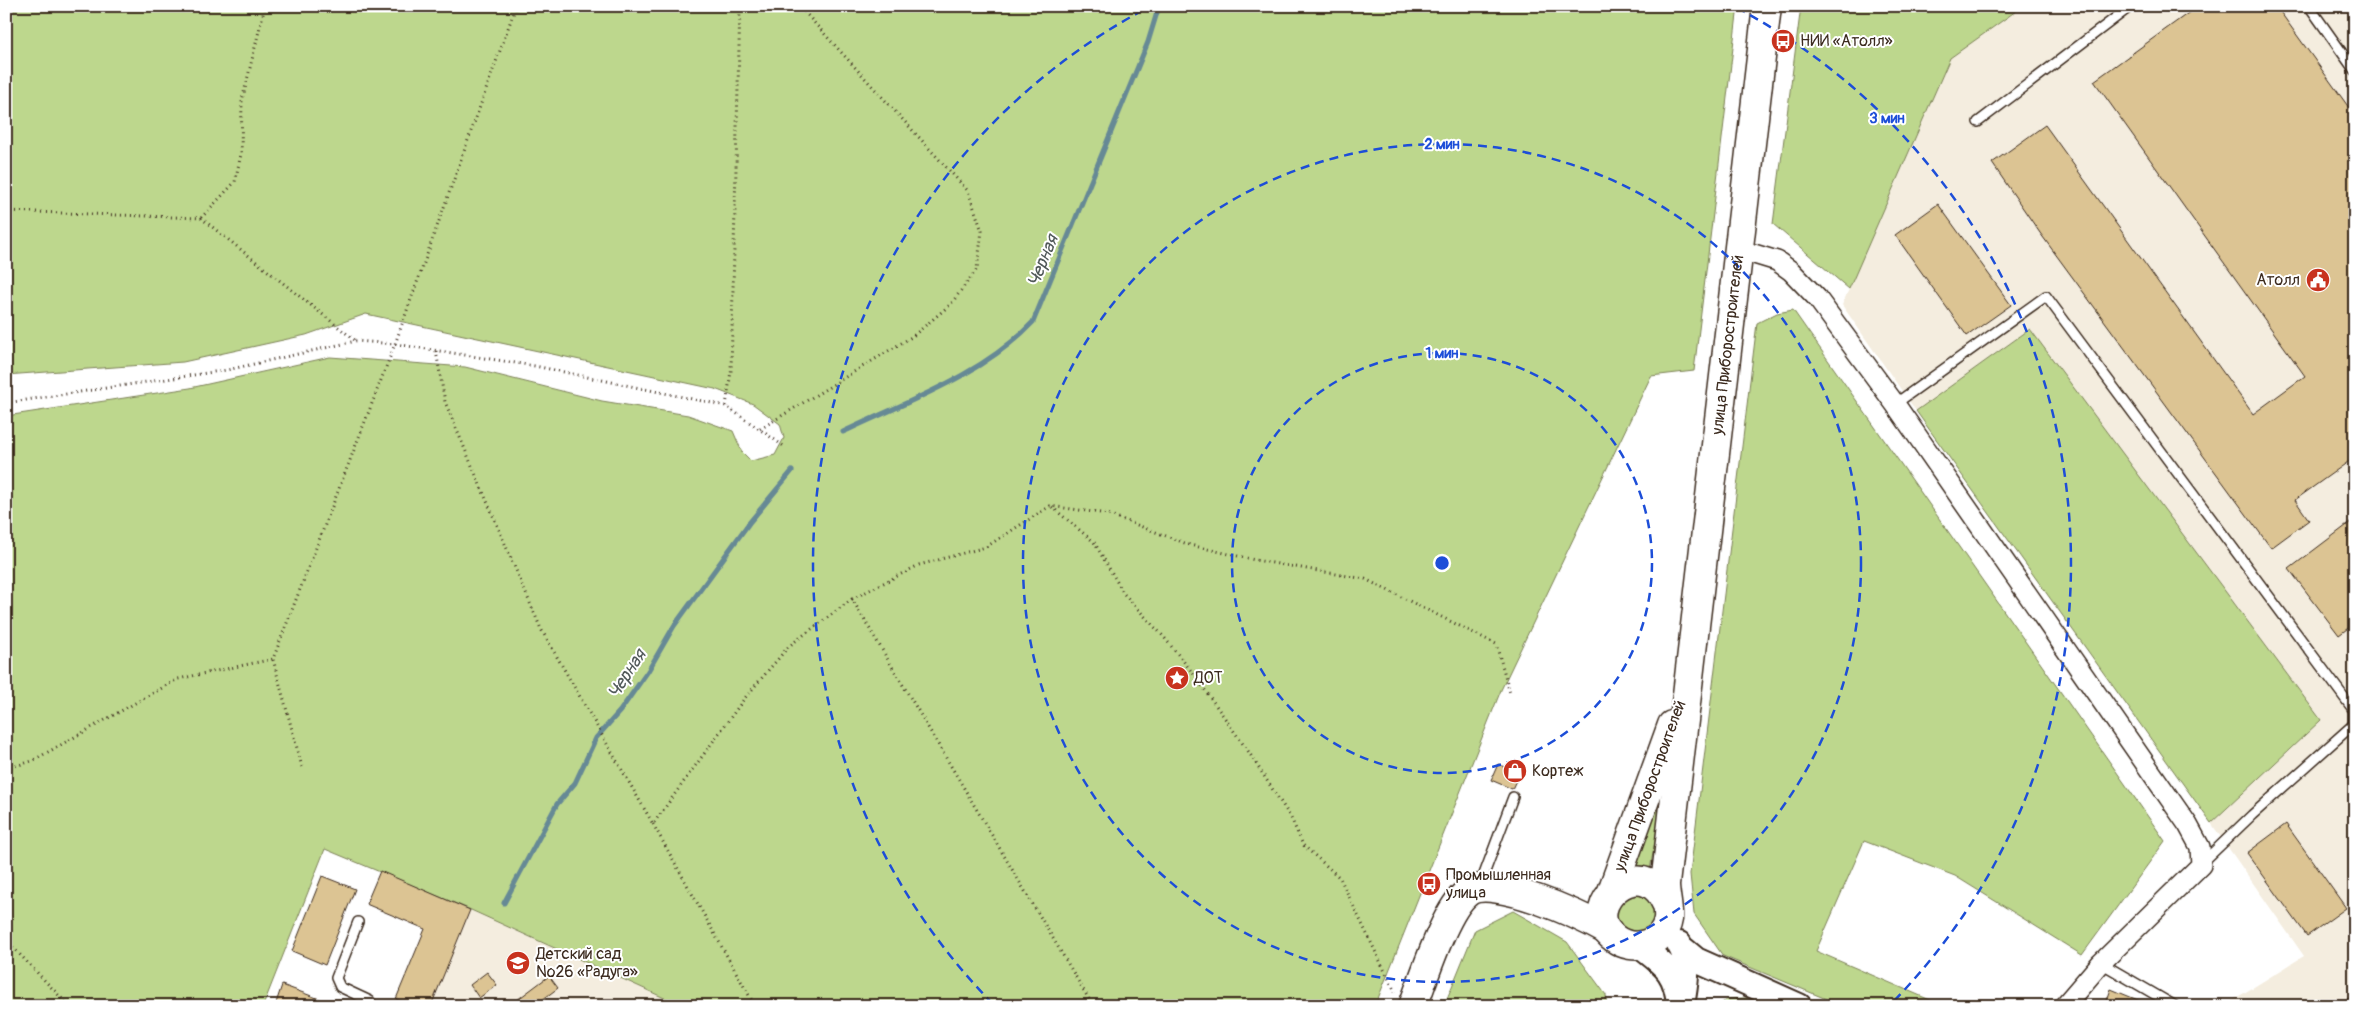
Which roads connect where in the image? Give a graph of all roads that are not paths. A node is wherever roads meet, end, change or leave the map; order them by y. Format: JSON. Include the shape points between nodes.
{"nodes":[{"id":1,"x":1767,"y":6,"type":"edge"},
{"id":2,"x":2131,"y":6,"type":"edge"},
{"id":3,"x":2309,"y":6,"type":"edge"},
{"id":4,"x":2355,"y":71,"type":"edge"},
{"id":5,"x":1978,"y":122,"type":"dead end"},
{"id":6,"x":1740,"y":253,"type":"junction"},
{"id":7,"x":1895,"y":404,"type":"junction"},
{"id":8,"x":1687,"y":681,"type":"junction"},
{"id":9,"x":2355,"y":712,"type":"edge"},
{"id":10,"x":2355,"y":723,"type":"edge"},
{"id":11,"x":1513,"y":797,"type":"dead end"},
{"id":12,"x":2201,"y":865,"type":"junction"},
{"id":13,"x":1479,"y":887,"type":"junction"},
{"id":14,"x":1609,"y":895,"type":"junction"},
{"id":15,"x":1547,"y":903,"type":"junction"},
{"id":16,"x":1667,"y":911,"type":"junction"},
{"id":17,"x":358,"y":922,"type":"dead end"},
{"id":18,"x":1608,"y":931,"type":"junction"},
{"id":19,"x":1640,"y":946,"type":"junction"},
{"id":20,"x":1684,"y":950,"type":"junction"},
{"id":21,"x":2101,"y":963,"type":"junction"},
{"id":22,"x":2355,"y":1001,"type":"edge"},
{"id":23,"x":1406,"y":1002,"type":"edge"},
{"id":24,"x":1785,"y":1003,"type":"edge"},
{"id":25,"x":373,"y":1006,"type":"edge"},
{"id":26,"x":1681,"y":1006,"type":"edge"},
{"id":27,"x":2064,"y":1006,"type":"edge"},
{"id":28,"x":2175,"y":1006,"type":"edge"},
{"id":29,"x":2346,"y":1006,"type":"edge"}],
"edges":[{"from":1,"to":6,"type":"main road","name":"улица Приборостроителей"},
{"from":2,"to":5,"type":"lane"},
{"from":3,"to":4,"type":"lane"},
{"from":6,"to":7,"type":"street","via":[[1777,261],[1791,271],[1817,298]]},
{"from":6,"to":8,"type":"main road","name":"улица Приборостроителей"},
{"from":7,"to":9,"type":"lane","via":[[2046,296]]},
{"from":7,"to":12,"type":"street","via":[[2188,825],[2200,847]]},
{"from":8,"to":14,"type":"main road","name":"улица Приборостроителей"},
{"from":8,"to":16,"type":"main road","name":"улица Приборостроителей","via":[[1665,884]]},
{"from":10,"to":12,"type":"lane"},
{"from":11,"to":13,"type":"lane"},
{"from":12,"to":21,"type":"street"},
{"from":13,"to":15,"type":"main road","via":[[1491,887]]},
{"from":13,"to":23,"type":"main road","via":[[1458,902]]},
{"from":14,"to":15,"type":"main road","via":[[1593,904]]},
{"from":14,"to":16,"type":"main road","via":[[1619,885],[1632,881],[1647,883],[1658,890]]},
{"from":14,"to":18,"type":"main road","via":[[1603,911]]},
{"from":15,"to":18,"type":"main road"},
{"from":16,"to":19,"type":"main road","via":[[1662,933]]},
{"from":16,"to":20,"type":"street"},
{"from":17,"to":25,"type":"lane","via":[[336,978],[340,987],[370,1001]]},
{"from":18,"to":19,"type":"main road","via":[[1621,943]]},
{"from":19,"to":26,"type":"street","via":[[1666,966],[1675,979]]},
{"from":20,"to":24,"type":"street","via":[[1696,960]]},
{"from":20,"to":26,"type":"street","via":[[1688,972]]},
{"from":21,"to":27,"type":"street"},
{"from":21,"to":28,"type":"lane"},
{"from":22,"to":29,"type":"lane"}]}
